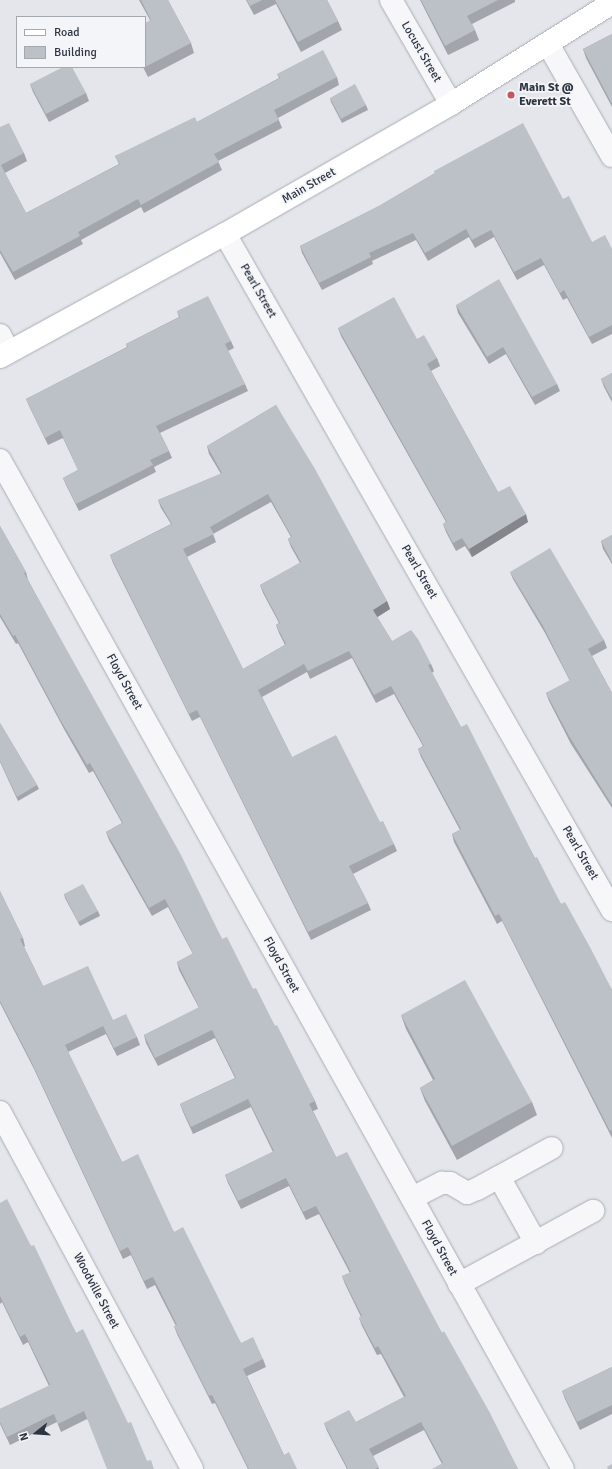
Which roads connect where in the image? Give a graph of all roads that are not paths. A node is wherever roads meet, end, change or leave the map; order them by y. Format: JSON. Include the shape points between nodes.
{"nodes":[{"id":1,"x":391,"y":0,"type":"edge"},
{"id":2,"x":612,"y":3,"type":"edge"},
{"id":3,"x":548,"y":44,"type":"junction"},
{"id":4,"x":451,"y":104,"type":"junction"},
{"id":5,"x":612,"y":156,"type":"edge"},
{"id":6,"x":226,"y":234,"type":"junction"},
{"id":7,"x":3,"y":348,"type":"edge"},
{"id":8,"x":0,"y":460,"type":"edge"},
{"id":9,"x":612,"y":910,"type":"edge"},
{"id":10,"x":0,"y":1112,"type":"edge"},
{"id":11,"x":552,"y":1148,"type":"dead end"},
{"id":12,"x":499,"y":1177,"type":"junction"},
{"id":13,"x":412,"y":1198,"type":"junction"},
{"id":14,"x":592,"y":1212,"type":"dead end"},
{"id":15,"x":536,"y":1242,"type":"junction"},
{"id":16,"x":459,"y":1284,"type":"junction"},
{"id":17,"x":192,"y":1469,"type":"edge"},
{"id":18,"x":562,"y":1469,"type":"edge"}],
"edges":[{"from":1,"to":4,"type":"street","name":"Locust Street"},
{"from":2,"to":3,"type":"main road","name":"Main Street"},
{"from":3,"to":4,"type":"main road","name":"Main Street"},
{"from":3,"to":5,"type":"street"},
{"from":4,"to":6,"type":"main road","name":"Main Street"},
{"from":6,"to":7,"type":"main road","name":"Main Street"},
{"from":6,"to":9,"type":"street","name":"Pearl Street"},
{"from":8,"to":13,"type":"street","name":"Floyd Street"},
{"from":10,"to":17,"type":"street","name":"Woodville Street"},
{"from":11,"to":12,"type":"street"},
{"from":12,"to":13,"type":"street","via":[[467,1192],[450,1183],[442,1182]]},
{"from":12,"to":15,"type":"street"},
{"from":13,"to":16,"type":"street","name":"Floyd Street"},
{"from":14,"to":15,"type":"street"},
{"from":15,"to":16,"type":"street"},
{"from":16,"to":18,"type":"street","name":"Floyd Street"}]}
